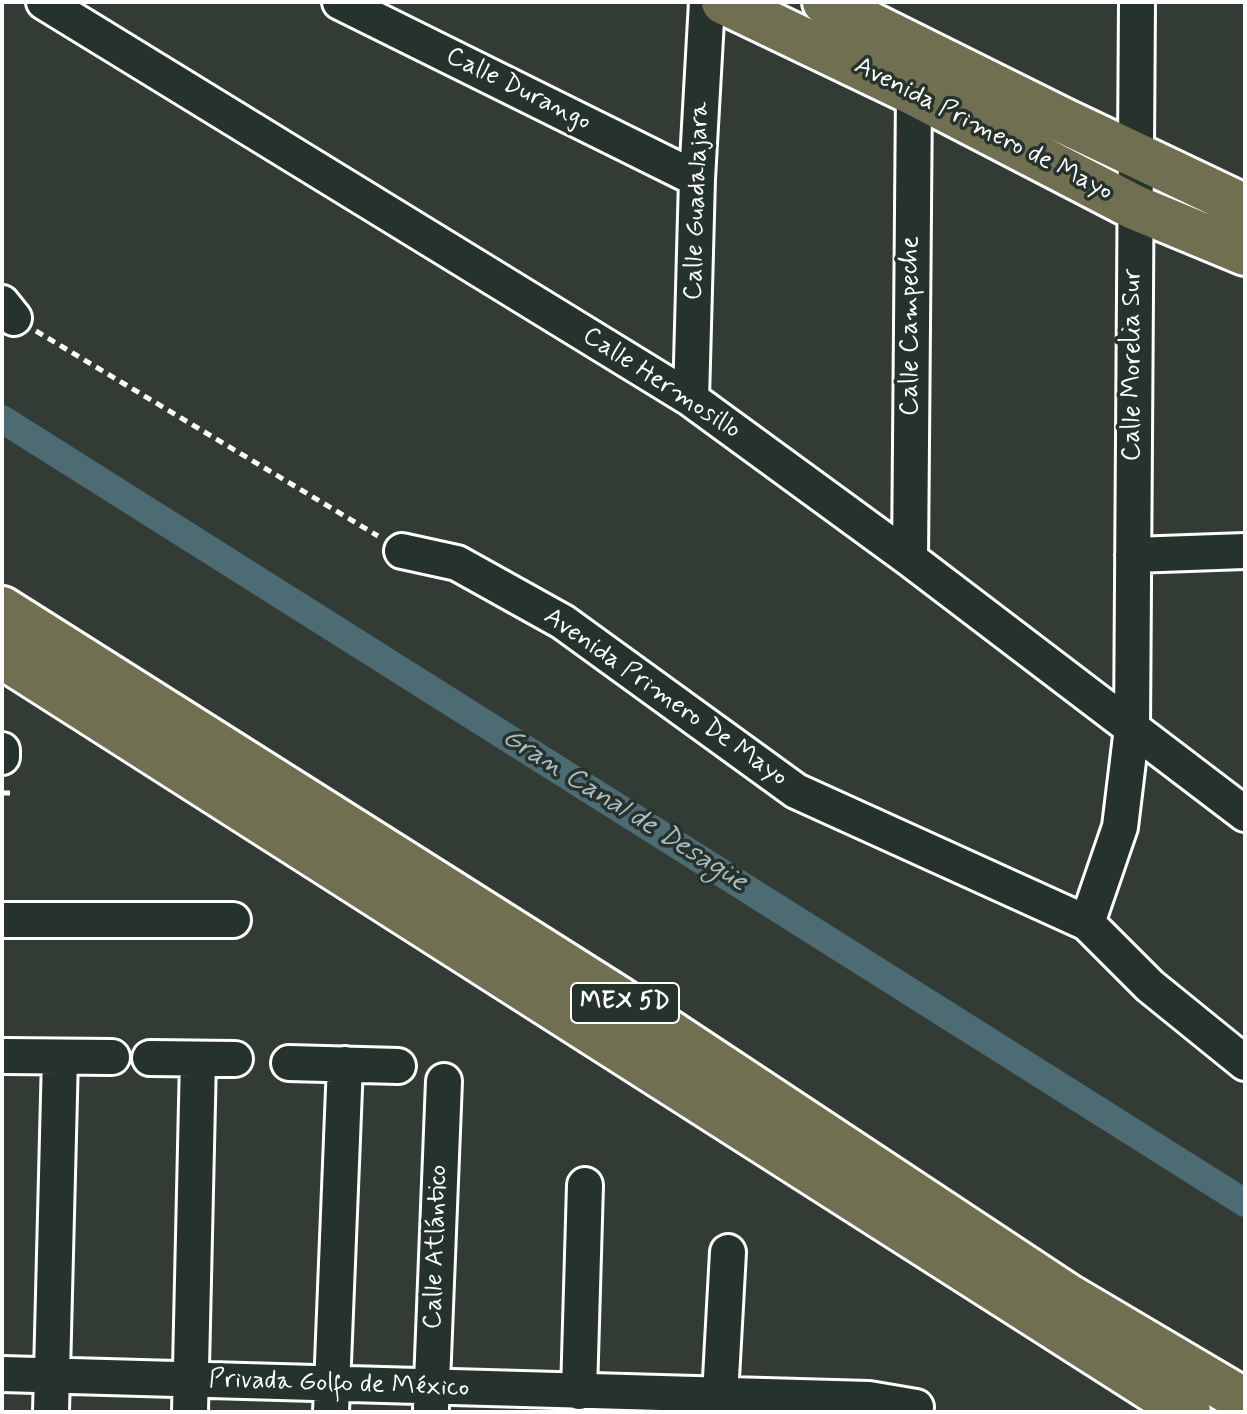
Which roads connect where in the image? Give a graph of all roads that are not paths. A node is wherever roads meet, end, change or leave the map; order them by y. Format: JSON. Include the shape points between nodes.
{"nodes":[{"id":1,"x":44,"y":2,"type":"edge"},
{"id":2,"x":340,"y":2,"type":"edge"},
{"id":3,"x":707,"y":2,"type":"edge"},
{"id":4,"x":724,"y":2,"type":"edge"},
{"id":5,"x":750,"y":2,"type":"edge"},
{"id":6,"x":810,"y":2,"type":"edge"},
{"id":7,"x":825,"y":2,"type":"edge"},
{"id":8,"x":1137,"y":2,"type":"edge"},
{"id":9,"x":914,"y":93,"type":"junction"},
{"id":10,"x":697,"y":179,"type":"junction"},
{"id":11,"x":1135,"y":179,"type":"junction"},
{"id":12,"x":1245,"y":207,"type":"edge"},
{"id":13,"x":1245,"y":217,"type":"edge"},
{"id":14,"x":1245,"y":239,"type":"edge"},
{"id":15,"x":1245,"y":253,"type":"edge"},
{"id":16,"x":691,"y":399,"type":"junction"},
{"id":17,"x":402,"y":551,"type":"road end"},
{"id":18,"x":1245,"y":551,"type":"edge"},
{"id":19,"x":1133,"y":555,"type":"junction"},
{"id":20,"x":910,"y":559,"type":"junction"},
{"id":21,"x":2,"y":609,"type":"edge"},
{"id":22,"x":2,"y":656,"type":"edge"},
{"id":23,"x":1132,"y":728,"type":"junction"},
{"id":24,"x":2,"y":750,"type":"edge"},
{"id":25,"x":2,"y":757,"type":"edge"},
{"id":26,"x":1245,"y":814,"type":"edge"},
{"id":27,"x":2,"y":920,"type":"edge"},
{"id":28,"x":233,"y":920,"type":"dead end"},
{"id":29,"x":1087,"y":923,"type":"junction"},
{"id":30,"x":4,"y":1056,"type":"edge"},
{"id":31,"x":60,"y":1057,"type":"junction"},
{"id":32,"x":112,"y":1057,"type":"dead end"},
{"id":33,"x":150,"y":1058,"type":"dead end"},
{"id":34,"x":198,"y":1059,"type":"junction"},
{"id":35,"x":235,"y":1059,"type":"dead end"},
{"id":36,"x":289,"y":1063,"type":"dead end"},
{"id":37,"x":1245,"y":1063,"type":"edge"},
{"id":38,"x":345,"y":1064,"type":"junction"},
{"id":39,"x":398,"y":1066,"type":"dead end"},
{"id":40,"x":444,"y":1081,"type":"dead end"},
{"id":41,"x":585,"y":1185,"type":"dead end"},
{"id":42,"x":728,"y":1252,"type":"dead end"},
{"id":43,"x":2,"y":1374,"type":"edge"},
{"id":44,"x":53,"y":1376,"type":"junction"},
{"id":45,"x":579,"y":1392,"type":"junction"},
{"id":46,"x":190,"y":1396,"type":"edge"},
{"id":47,"x":720,"y":1396,"type":"junction"},
{"id":48,"x":331,"y":1399,"type":"edge"},
{"id":49,"x":431,"y":1400,"type":"edge"},
{"id":50,"x":1245,"y":1401,"type":"edge"},
{"id":51,"x":916,"y":1407,"type":"dead end"},
{"id":52,"x":51,"y":1412,"type":"edge"},
{"id":53,"x":1188,"y":1412,"type":"edge"}],
"edges":[{"from":1,"to":16,"type":"street","name":"Calle Hermosillo"},
{"from":2,"to":10,"type":"street","name":"Calle Durango"},
{"from":3,"to":10,"type":"street","name":"Calle Guadalajara"},
{"from":4,"to":9,"type":"highway","name":"Avenida Primero de Mayo"},
{"from":5,"to":11,"type":"street"},
{"from":6,"to":11,"type":"street"},
{"from":7,"to":11,"type":"highway","name":"Avenida Primero de Mayo"},
{"from":8,"to":11,"type":"street","name":"Calle Morelia Sur"},
{"from":9,"to":11,"type":"highway","name":"Avenida Primero de Mayo"},
{"from":9,"to":20,"type":"street","name":"Calle Campeche"},
{"from":10,"to":16,"type":"street","name":"Calle Guadalajara"},
{"from":11,"to":12,"type":"highway","name":"Avenida Primero de Mayo"},
{"from":11,"to":13,"type":"street"},
{"from":11,"to":14,"type":"street"},
{"from":11,"to":15,"type":"highway","name":"Avenida Primero de Mayo"},
{"from":11,"to":19,"type":"street","name":"Calle Morelia Sur"},
{"from":16,"to":20,"type":"street","name":"Calle Hermosillo"},
{"from":17,"to":29,"type":"street","name":"Avenida Primero De Mayo","via":[[457,563],[563,622],[796,791]]},
{"from":18,"to":19,"type":"street"},
{"from":19,"to":23,"type":"street","name":"Calle Morelia Sur"},
{"from":20,"to":23,"type":"street","name":"Calle Hermosillo"},
{"from":21,"to":50,"type":"highway","number":"MEX 5D","via":[[617,998],[1069,1297]]},
{"from":22,"to":53,"type":"highway","number":"MEX 5D"},
{"from":23,"to":26,"type":"street","name":"Calle Hermosillo"},
{"from":23,"to":29,"type":"street","via":[[1120,827]]},
{"from":24,"to":25,"type":"street"},
{"from":27,"to":28,"type":"street"},
{"from":29,"to":37,"type":"street","via":[[1150,986]]},
{"from":30,"to":31,"type":"street"},
{"from":31,"to":32,"type":"street"},
{"from":31,"to":44,"type":"street"},
{"from":33,"to":34,"type":"street"},
{"from":34,"to":35,"type":"street"},
{"from":34,"to":46,"type":"street"},
{"from":36,"to":38,"type":"street"},
{"from":38,"to":39,"type":"street"},
{"from":38,"to":48,"type":"street"},
{"from":40,"to":49,"type":"street","name":"Calle Atlántico"},
{"from":41,"to":45,"type":"street"},
{"from":42,"to":47,"type":"street"},
{"from":43,"to":44,"type":"street","name":"Privada Golfo de México"},
{"from":44,"to":46,"type":"street","name":"Privada Golfo de México"},
{"from":44,"to":52,"type":"street"},
{"from":45,"to":47,"type":"street","name":"Privada Golfo de México"},
{"from":45,"to":49,"type":"street","name":"Privada Golfo de México"},
{"from":46,"to":48,"type":"street","name":"Privada Golfo de México"},
{"from":47,"to":51,"type":"street","name":"Privada Golfo de México","via":[[869,1399]]},
{"from":48,"to":49,"type":"street","name":"Privada Golfo de México"}]}
